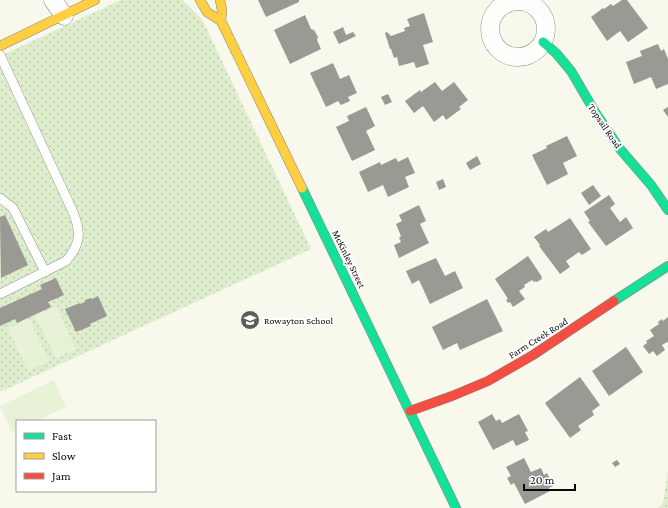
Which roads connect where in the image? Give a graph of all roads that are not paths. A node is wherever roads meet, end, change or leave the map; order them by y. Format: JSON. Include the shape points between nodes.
{"nodes":[{"id":1,"x":52,"y":0,"type":"edge"},
{"id":2,"x":95,"y":0,"type":"edge"},
{"id":3,"x":200,"y":0,"type":"edge"},
{"id":4,"x":220,"y":0,"type":"edge"},
{"id":5,"x":64,"y":16,"type":"junction"},
{"id":6,"x":221,"y":21,"type":"junction"},
{"id":7,"x":543,"y":42,"type":"dead end"},
{"id":8,"x":0,"y":46,"type":"edge"},
{"id":9,"x":0,"y":55,"type":"edge"},
{"id":10,"x":0,"y":198,"type":"edge"},
{"id":11,"x":668,"y":210,"type":"edge"},
{"id":12,"x":668,"y":266,"type":"edge"},
{"id":13,"x":45,"y":272,"type":"junction"},
{"id":14,"x":0,"y":294,"type":"edge"},
{"id":15,"x":410,"y":411,"type":"junction"},
{"id":16,"x":456,"y":508,"type":"edge"}],
"edges":[{"from":1,"to":5,"type":"street"},
{"from":2,"to":5,"type":"main road"},
{"from":3,"to":6,"type":"main road","name":"McKinley Street","via":[[207,12]]},
{"from":4,"to":6,"type":"main road","name":"McKinley Street"},
{"from":5,"to":8,"type":"main road"},
{"from":6,"to":15,"type":"main road","name":"McKinley Street"},
{"from":7,"to":11,"type":"main road","name":"Topsail Road","via":[[571,71],[620,149],[651,185]]},
{"from":9,"to":13,"type":"lane","via":[[79,227],[78,242],[73,253],[66,261]]},
{"from":10,"to":13,"type":"lane","via":[[13,208]]},
{"from":12,"to":15,"type":"main road","name":"Farm Creek Road","via":[[533,356],[488,381]]},
{"from":13,"to":14,"type":"lane"},
{"from":15,"to":16,"type":"main road","name":"McKinley Street"}]}
